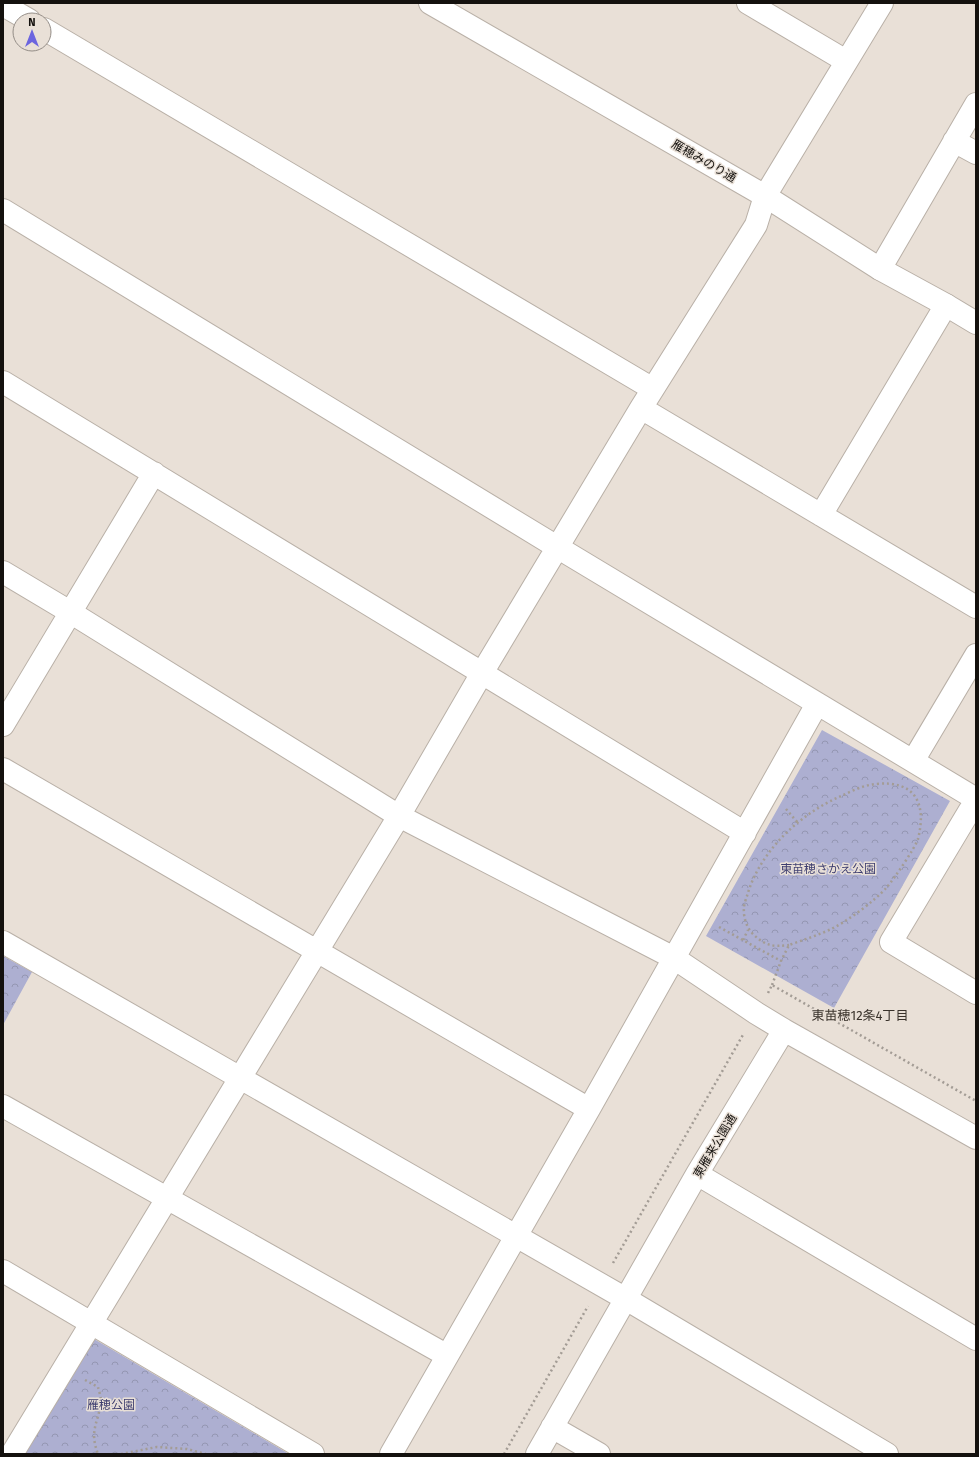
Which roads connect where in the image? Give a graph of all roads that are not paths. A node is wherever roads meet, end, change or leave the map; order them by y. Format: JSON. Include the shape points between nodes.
{"nodes":[{"id":1,"x":430,"y":3,"type":"edge"},
{"id":2,"x":748,"y":3,"type":"edge"},
{"id":3,"x":882,"y":3,"type":"edge"},
{"id":4,"x":3,"y":5,"type":"edge"},
{"id":5,"x":15,"y":12,"type":"edge"},
{"id":6,"x":52,"y":34,"type":"edge"},
{"id":7,"x":846,"y":61,"type":"junction"},
{"id":8,"x":976,"y":104,"type":"edge"},
{"id":9,"x":954,"y":141,"type":"junction"},
{"id":10,"x":976,"y":154,"type":"edge"},
{"id":11,"x":764,"y":196,"type":"junction"},
{"id":12,"x":3,"y":210,"type":"edge"},
{"id":13,"x":880,"y":269,"type":"junction"},
{"id":14,"x":946,"y":305,"type":"junction"},
{"id":15,"x":976,"y":323,"type":"edge"},
{"id":16,"x":3,"y":382,"type":"edge"},
{"id":17,"x":653,"y":389,"type":"junction"},
{"id":18,"x":641,"y":408,"type":"junction"},
{"id":19,"x":154,"y":473,"type":"junction"},
{"id":20,"x":821,"y":514,"type":"junction"},
{"id":21,"x":557,"y":547,"type":"junction"},
{"id":22,"x":3,"y":572,"type":"edge"},
{"id":23,"x":976,"y":607,"type":"edge"},
{"id":24,"x":70,"y":612,"type":"junction"},
{"id":25,"x":976,"y":655,"type":"edge"},
{"id":26,"x":482,"y":672,"type":"junction"},
{"id":27,"x":817,"y":704,"type":"junction"},
{"id":28,"x":3,"y":725,"type":"edge"},
{"id":29,"x":913,"y":761,"type":"junction"},
{"id":30,"x":3,"y":768,"type":"edge"},
{"id":31,"x":976,"y":799,"type":"edge"},
{"id":32,"x":399,"y":816,"type":"junction"},
{"id":33,"x":745,"y":833,"type":"junction"},
{"id":34,"x":3,"y":942,"type":"edge"},
{"id":35,"x":316,"y":951,"type":"junction"},
{"id":36,"x":674,"y":958,"type":"junction"},
{"id":37,"x":976,"y":993,"type":"edge"},
{"id":38,"x":784,"y":1030,"type":"junction"},
{"id":39,"x":240,"y":1078,"type":"junction"},
{"id":40,"x":3,"y":1106,"type":"edge"},
{"id":41,"x":589,"y":1109,"type":"junction"},
{"id":42,"x":976,"y":1138,"type":"edge"},
{"id":43,"x":698,"y":1174,"type":"junction"},
{"id":44,"x":168,"y":1198,"type":"junction"},
{"id":45,"x":516,"y":1236,"type":"junction"},
{"id":46,"x":3,"y":1271,"type":"edge"},
{"id":47,"x":626,"y":1299,"type":"junction"},
{"id":48,"x":91,"y":1323,"type":"junction"},
{"id":49,"x":976,"y":1339,"type":"edge"},
{"id":50,"x":446,"y":1355,"type":"junction"},
{"id":51,"x":552,"y":1427,"type":"junction"},
{"id":52,"x":12,"y":1454,"type":"edge"},
{"id":53,"x":312,"y":1454,"type":"edge"},
{"id":54,"x":391,"y":1454,"type":"edge"},
{"id":55,"x":537,"y":1454,"type":"edge"},
{"id":56,"x":599,"y":1454,"type":"edge"},
{"id":57,"x":887,"y":1454,"type":"edge"}],
"edges":[{"from":1,"to":11,"type":"street","name":"雁穂みのり通"},
{"from":2,"to":7,"type":"street"},
{"from":3,"to":7,"type":"street"},
{"from":4,"to":5,"type":"street"},
{"from":6,"to":17,"type":"street"},
{"from":7,"to":11,"type":"street"},
{"from":8,"to":9,"type":"street"},
{"from":9,"to":10,"type":"street"},
{"from":9,"to":13,"type":"street"},
{"from":11,"to":13,"type":"street","name":"雁穂みのり通"},
{"from":11,"to":17,"type":"street","via":[[756,225]]},
{"from":12,"to":21,"type":"street"},
{"from":13,"to":14,"type":"street","name":"雁穂みのり通"},
{"from":14,"to":15,"type":"street","name":"雁穂みのり通"},
{"from":14,"to":20,"type":"street"},
{"from":16,"to":19,"type":"street"},
{"from":17,"to":18,"type":"street"},
{"from":18,"to":20,"type":"street"},
{"from":18,"to":21,"type":"street"},
{"from":19,"to":24,"type":"street"},
{"from":19,"to":26,"type":"street"},
{"from":20,"to":23,"type":"street"},
{"from":21,"to":26,"type":"street"},
{"from":21,"to":27,"type":"street"},
{"from":22,"to":24,"type":"street"},
{"from":24,"to":28,"type":"street"},
{"from":24,"to":32,"type":"street"},
{"from":25,"to":29,"type":"street"},
{"from":26,"to":32,"type":"street"},
{"from":26,"to":33,"type":"street"},
{"from":27,"to":29,"type":"street"},
{"from":27,"to":33,"type":"street"},
{"from":29,"to":31,"type":"street"},
{"from":30,"to":35,"type":"street"},
{"from":31,"to":37,"type":"street","via":[[892,942]]},
{"from":32,"to":35,"type":"street"},
{"from":32,"to":36,"type":"street"},
{"from":33,"to":36,"type":"street"},
{"from":34,"to":39,"type":"street"},
{"from":35,"to":39,"type":"street"},
{"from":35,"to":41,"type":"street"},
{"from":36,"to":38,"type":"street"},
{"from":36,"to":41,"type":"street"},
{"from":38,"to":42,"type":"street"},
{"from":38,"to":43,"type":"street","name":"東雁来公園通"},
{"from":39,"to":44,"type":"street"},
{"from":39,"to":45,"type":"street"},
{"from":40,"to":44,"type":"street"},
{"from":41,"to":45,"type":"street"},
{"from":43,"to":47,"type":"street","name":"東雁来公園通"},
{"from":43,"to":49,"type":"street"},
{"from":44,"to":48,"type":"street"},
{"from":44,"to":50,"type":"street"},
{"from":45,"to":47,"type":"street"},
{"from":45,"to":50,"type":"street"},
{"from":46,"to":48,"type":"street"},
{"from":47,"to":51,"type":"street","name":"東雁来公園通"},
{"from":47,"to":57,"type":"street"},
{"from":48,"to":52,"type":"street"},
{"from":48,"to":53,"type":"street"},
{"from":50,"to":54,"type":"street"},
{"from":51,"to":55,"type":"street","name":"東雁来公園通"},
{"from":51,"to":56,"type":"street"}]}
